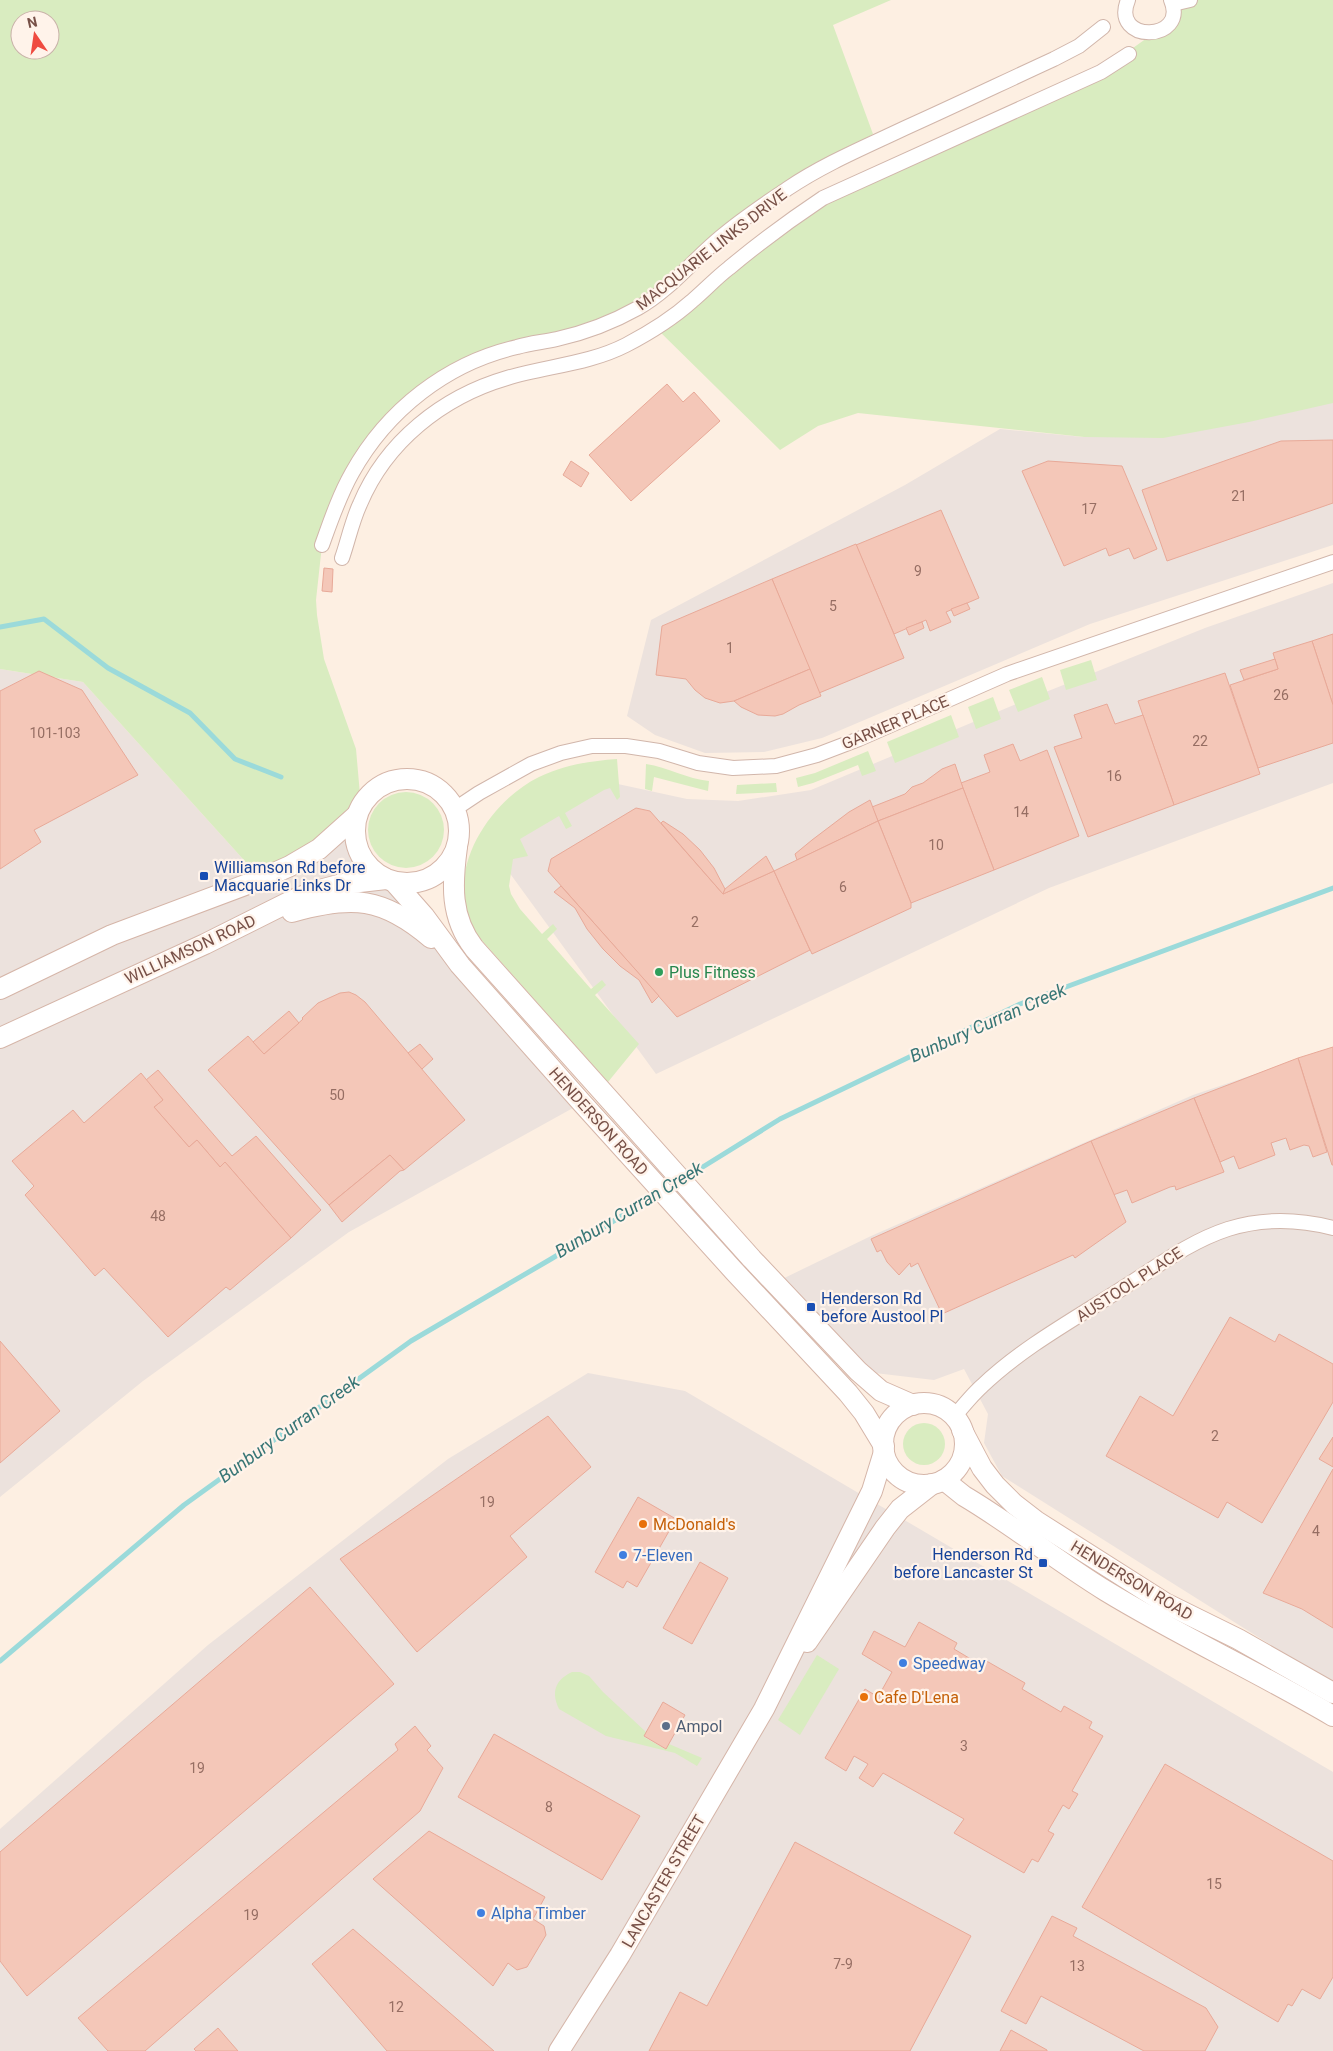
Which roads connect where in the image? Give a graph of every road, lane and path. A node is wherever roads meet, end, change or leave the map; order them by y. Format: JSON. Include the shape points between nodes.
{"nodes":[{"id":1,"x":1128,"y":0,"type":"edge"},
{"id":2,"x":1190,"y":0,"type":"edge"},
{"id":3,"x":1172,"y":2,"type":"edge"},
{"id":4,"x":1103,"y":27,"type":"dead end"},
{"id":5,"x":1129,"y":54,"type":"dead end"},
{"id":6,"x":322,"y":545,"type":"dead end"},
{"id":7,"x":342,"y":558,"type":"dead end"},
{"id":8,"x":1333,"y":562,"type":"edge"},
{"id":9,"x":455,"y":809,"type":"junction"},
{"id":10,"x":357,"y":815,"type":"junction"},
{"id":11,"x":457,"y":847,"type":"junction"},
{"id":12,"x":391,"y":881,"type":"junction"},
{"id":13,"x":205,"y":944,"type":"junction"},
{"id":14,"x":460,"y":965,"type":"junction"},
{"id":15,"x":0,"y":989,"type":"edge"},
{"id":16,"x":0,"y":1038,"type":"edge"},
{"id":17,"x":1333,"y":1228,"type":"edge"},
{"id":18,"x":913,"y":1405,"type":"junction"},
{"id":19,"x":958,"y":1423,"type":"junction"},
{"id":20,"x":884,"y":1449,"type":"junction"},
{"id":21,"x":938,"y":1482,"type":"junction"},
{"id":22,"x":1333,"y":1693,"type":"edge"},
{"id":23,"x":764,"y":1709,"type":"junction"},
{"id":24,"x":1333,"y":1716,"type":"edge"},
{"id":25,"x":559,"y":2051,"type":"edge"}],
"edges":[{"from":1,"to":3,"type":"street","via":[[1126,8],[1130,23],[1146,34],[1163,30],[1169,24],[1174,12]]},
{"from":2,"to":3,"type":"street"},
{"from":4,"to":6,"type":"street","name":"MACQUARIE LINKS DRIVE","via":[[1079,46],[1054,59],[822,167],[752,213],[672,283],[638,308],[558,339],[516,347],[468,362],[437,380],[388,422],[366,451],[336,506]]},
{"from":5,"to":7,"type":"street","name":"MACQUARIE LINKS DRIVE","via":[[1101,72],[823,198],[781,225],[691,302],[626,345],[596,358],[506,378],[439,409],[412,431],[374,477],[360,504]]},
{"from":8,"to":9,"type":"street","name":"GARNER PLACE","via":[[1007,674],[817,755],[776,766],[734,768],[698,763],[659,751],[626,746],[592,746],[531,764]]},
{"from":9,"to":10,"type":"main road","via":[[436,788],[409,779],[390,782],[373,792]]},
{"from":9,"to":11,"type":"main road","via":[[460,828]]},
{"from":10,"to":12,"type":"main road","via":[[355,834],[359,852],[370,868]]},
{"from":10,"to":15,"type":"main road","via":[[319,849],[290,866],[112,935]]},
{"from":11,"to":12,"type":"main road","via":[[448,864],[433,877],[415,883]]},
{"from":11,"to":18,"type":"main road","name":"HENDERSON ROAD","via":[[453,889],[455,909],[467,938],[752,1259],[867,1380],[881,1391]]},
{"from":12,"to":13,"type":"main road","name":"WILLIAMSON ROAD","via":[[342,884],[316,891]]},
{"from":12,"to":14,"type":"main road","name":"HENDERSON ROAD","via":[[419,910]]},
{"from":13,"to":14,"type":"main road","via":[[292,912],[334,902],[357,902],[378,905],[397,913],[416,925]]},
{"from":13,"to":16,"type":"main road","name":"WILLIAMSON ROAD"},
{"from":14,"to":20,"type":"main road","name":"HENDERSON ROAD","via":[[582,1103],[848,1392]]},
{"from":17,"to":19,"type":"street","name":"AUSTOOL PLACE","via":[[1291,1220],[1268,1221],[1208,1236],[1045,1338],[982,1386]]},
{"from":18,"to":19,"type":"main road","via":[[935,1405],[946,1409]]},
{"from":18,"to":20,"type":"main road","via":[[893,1418],[885,1434]]},
{"from":19,"to":21,"type":"main road","via":[[965,1447],[962,1458],[953,1473]]},
{"from":19,"to":22,"type":"main road","name":"HENDERSON ROAD","via":[[995,1485],[1036,1521],[1165,1603],[1238,1639]]},
{"from":20,"to":21,"type":"main road","via":[[889,1464],[902,1478],[919,1484]]},
{"from":20,"to":23,"type":"main road","name":"LANCASTER STREET","via":[[872,1491]]},
{"from":21,"to":23,"type":"main road","name":"LANCASTER STREET","via":[[900,1509],[884,1528]]},
{"from":21,"to":24,"type":"main road","name":"HENDERSON ROAD","via":[[1164,1625]]},
{"from":23,"to":25,"type":"main road","name":"LANCASTER STREET"}]}
